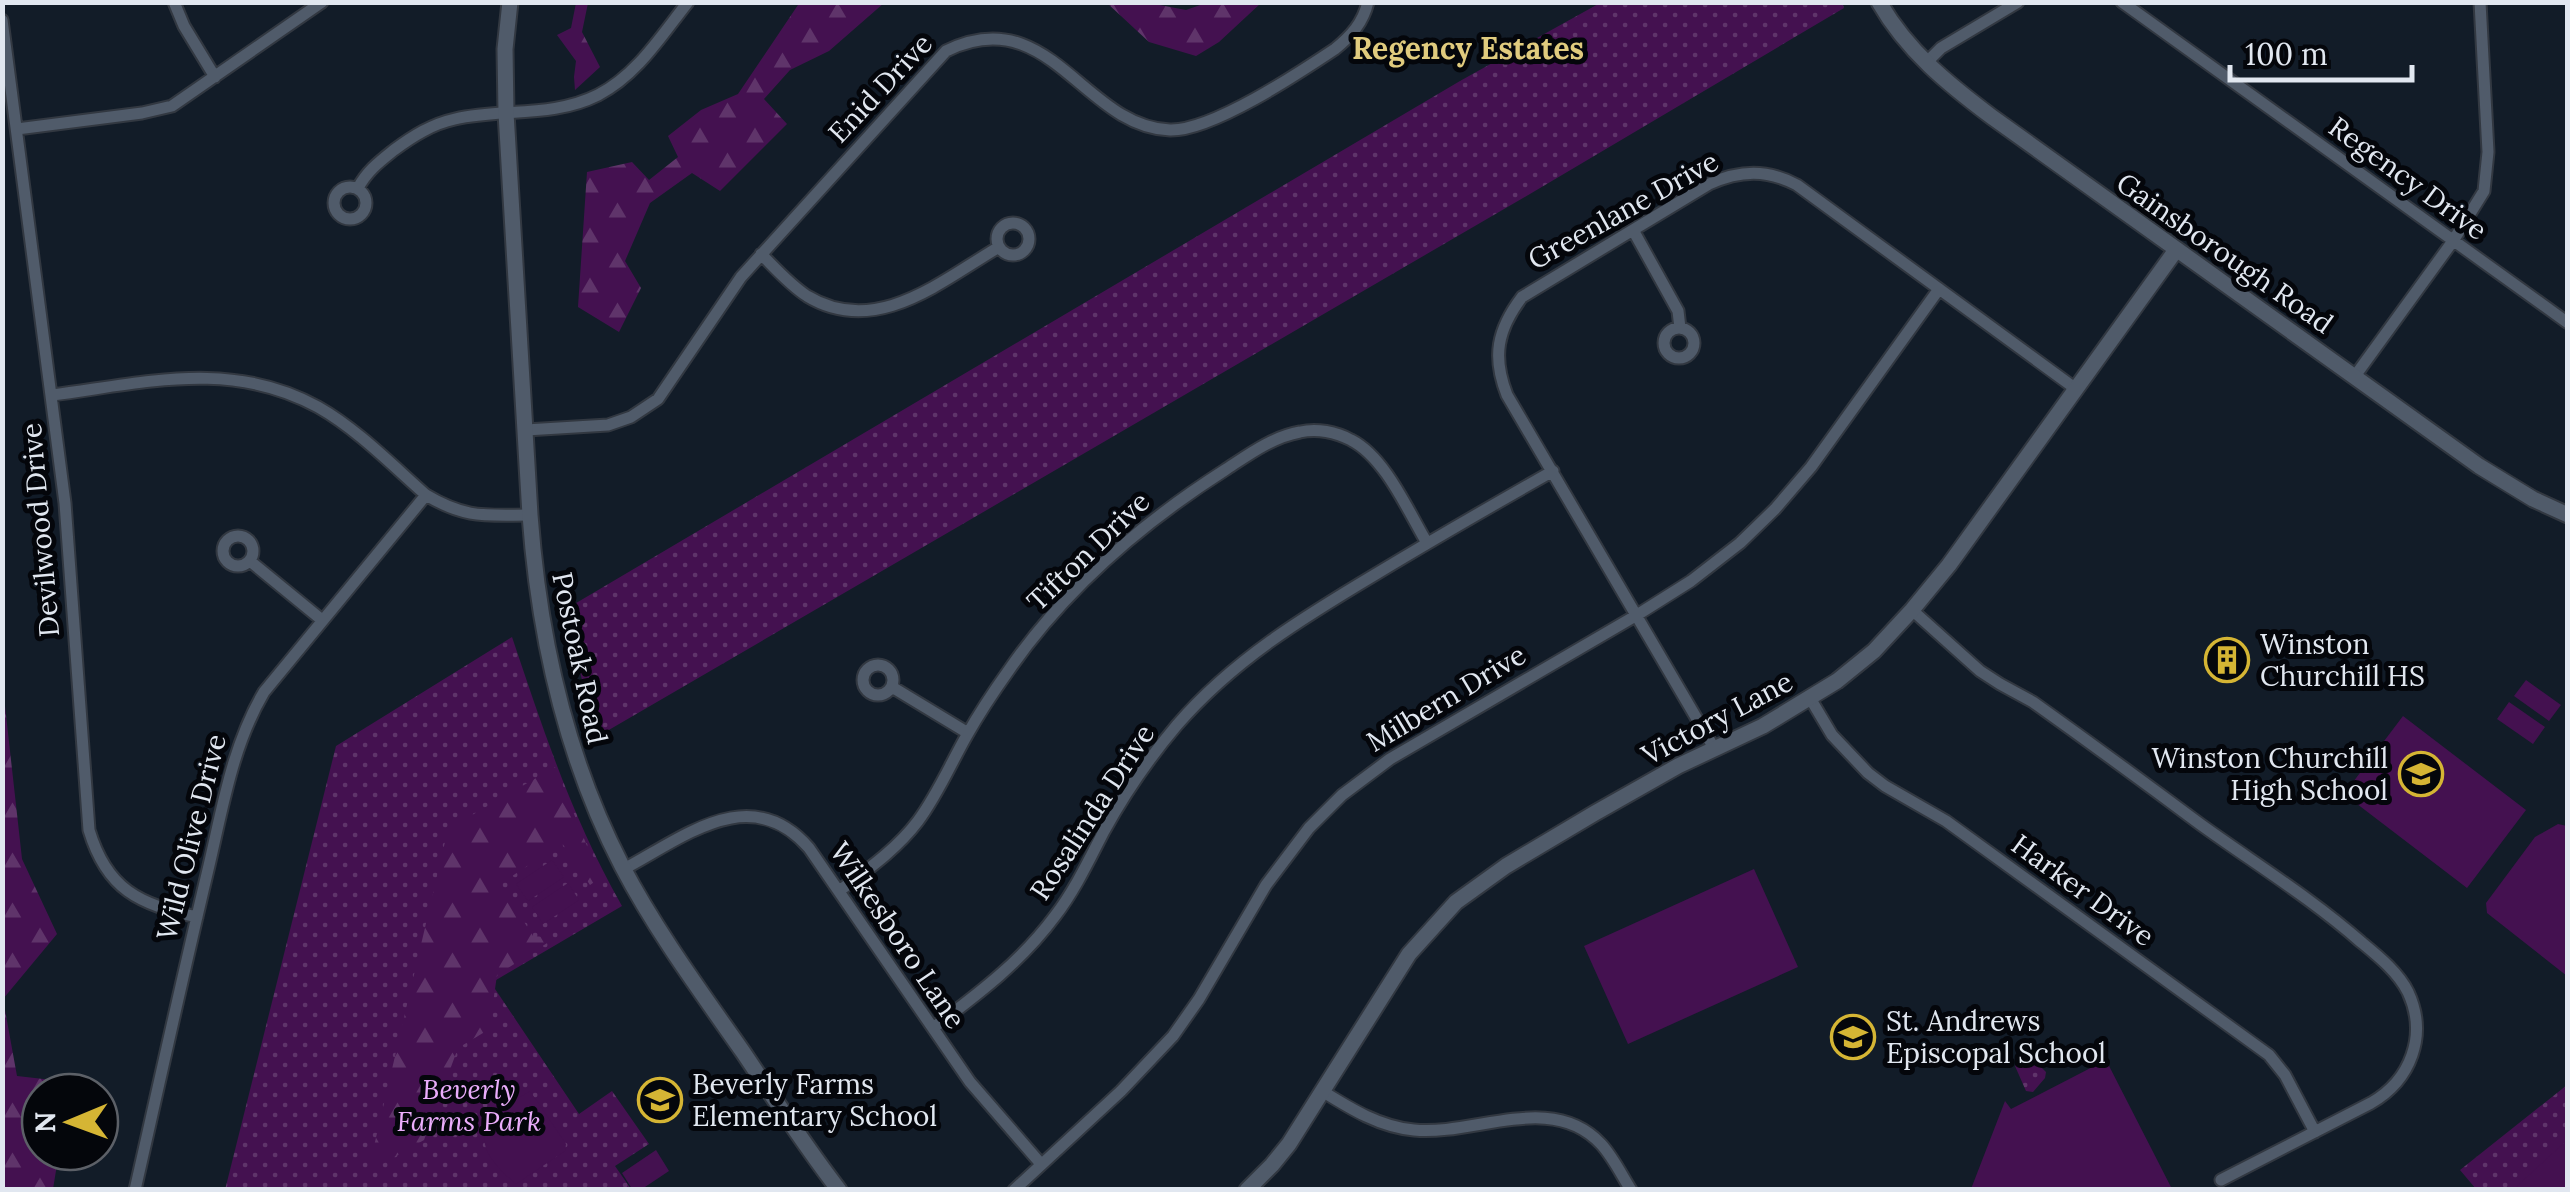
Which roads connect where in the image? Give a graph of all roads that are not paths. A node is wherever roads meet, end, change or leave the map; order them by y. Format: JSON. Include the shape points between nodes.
{"nodes":[{"id":1,"x":174,"y":2,"type":"edge"},
{"id":2,"x":322,"y":2,"type":"edge"},
{"id":3,"x":510,"y":2,"type":"edge"},
{"id":4,"x":688,"y":2,"type":"edge"},
{"id":5,"x":1368,"y":2,"type":"edge"},
{"id":6,"x":1878,"y":2,"type":"edge"},
{"id":7,"x":2018,"y":2,"type":"edge"},
{"id":8,"x":2122,"y":2,"type":"edge"},
{"id":9,"x":2480,"y":2,"type":"edge"},
{"id":10,"x":2,"y":20,"type":"edge"},
{"id":11,"x":1926,"y":63,"type":"junction"},
{"id":12,"x":215,"y":77,"type":"junction"},
{"id":13,"x":506,"y":113,"type":"junction"},
{"id":14,"x":17,"y":129,"type":"junction"},
{"id":15,"x":358,"y":188,"type":"dead end"},
{"id":16,"x":1634,"y":230,"type":"junction"},
{"id":17,"x":2453,"y":241,"type":"junction"},
{"id":18,"x":999,"y":247,"type":"dead end"},
{"id":19,"x":2176,"y":250,"type":"junction"},
{"id":20,"x":761,"y":254,"type":"junction"},
{"id":21,"x":1939,"y":288,"type":"junction"},
{"id":22,"x":2568,"y":323,"type":"edge"},
{"id":23,"x":1680,"y":328,"type":"dead end"},
{"id":24,"x":2356,"y":376,"type":"junction"},
{"id":25,"x":2076,"y":389,"type":"junction"},
{"id":26,"x":52,"y":395,"type":"junction"},
{"id":27,"x":526,"y":430,"type":"junction"},
{"id":28,"x":1553,"y":471,"type":"junction"},
{"id":29,"x":426,"y":494,"type":"junction"},
{"id":30,"x":530,"y":514,"type":"junction"},
{"id":31,"x":2568,"y":515,"type":"edge"},
{"id":32,"x":1427,"y":543,"type":"junction"},
{"id":33,"x":250,"y":561,"type":"dead end"},
{"id":34,"x":1912,"y":610,"type":"junction"},
{"id":35,"x":1637,"y":615,"type":"junction"},
{"id":36,"x":322,"y":620,"type":"junction"},
{"id":37,"x":892,"y":687,"type":"dead end"},
{"id":38,"x":1810,"y":698,"type":"junction"},
{"id":39,"x":968,"y":733,"type":"junction"},
{"id":40,"x":1714,"y":748,"type":"junction"},
{"id":41,"x":624,"y":869,"type":"junction"},
{"id":42,"x":839,"y":891,"type":"junction"},
{"id":43,"x":196,"y":917,"type":"junction"},
{"id":44,"x":932,"y":1028,"type":"junction"},
{"id":45,"x":1322,"y":1091,"type":"junction"},
{"id":46,"x":2315,"y":1132,"type":"junction"},
{"id":47,"x":1042,"y":1164,"type":"junction"},
{"id":48,"x":2221,"y":1180,"type":"dead end"},
{"id":49,"x":134,"y":1190,"type":"edge"},
{"id":50,"x":839,"y":1190,"type":"edge"},
{"id":51,"x":1014,"y":1190,"type":"edge"},
{"id":52,"x":1247,"y":1190,"type":"edge"},
{"id":53,"x":1630,"y":1190,"type":"edge"}],
"edges":[{"from":1,"to":12,"type":"street"},
{"from":2,"to":12,"type":"street"},
{"from":3,"to":13,"type":"street","name":"Postoak Road"},
{"from":4,"to":13,"type":"street","via":[[612,86],[555,110]]},
{"from":5,"to":20,"type":"street","name":"Enid Drive","via":[[1360,24],[1335,49],[1222,116],[1170,130],[1131,118],[1030,34],[976,34],[946,51]]},
{"from":6,"to":11,"type":"street","name":"Gainsborough Road"},
{"from":7,"to":11,"type":"street"},
{"from":8,"to":17,"type":"street","name":"Regency Drive"},
{"from":9,"to":17,"type":"street","via":[[2487,180]]},
{"from":10,"to":14,"type":"street","name":"Devilwood Drive"},
{"from":11,"to":19,"type":"street","name":"Gainsborough Road"},
{"from":12,"to":14,"type":"street","via":[[162,109]]},
{"from":13,"to":15,"type":"street","via":[[422,131],[373,166]]},
{"from":13,"to":27,"type":"street","name":"Postoak Road"},
{"from":14,"to":26,"type":"street","name":"Devilwood Drive"},
{"from":16,"to":21,"type":"street","name":"Greenlane Drive","via":[[1709,184],[1763,173],[1797,185]]},
{"from":16,"to":23,"type":"street","via":[[1678,311]]},
{"from":16,"to":28,"type":"street","name":"Greenlane Drive","via":[[1530,291],[1501,334],[1502,380]]},
{"from":17,"to":22,"type":"street","name":"Regency Drive"},
{"from":17,"to":24,"type":"street"},
{"from":18,"to":20,"type":"street","via":[[905,302],[872,312],[820,303]]},
{"from":19,"to":24,"type":"street","name":"Gainsborough Road"},
{"from":19,"to":25,"type":"street","name":"Victory Lane"},
{"from":20,"to":27,"type":"street","name":"Enid Drive","via":[[645,409],[608,426]]},
{"from":21,"to":25,"type":"street","name":"Greenlane Drive"},
{"from":21,"to":35,"type":"street","name":"Milbern Drive","via":[[1775,509],[1709,568]]},
{"from":24,"to":31,"type":"street","name":"Gainsborough Road","via":[[2479,466]]},
{"from":25,"to":34,"type":"street","name":"Victory Lane"},
{"from":26,"to":29,"type":"street","via":[[186,378],[264,384],[320,408]]},
{"from":26,"to":43,"type":"street","name":"Devilwood Drive","via":[[89,830],[105,868],[126,890],[158,908]]},
{"from":27,"to":30,"type":"street","name":"Postoak Road"},
{"from":28,"to":32,"type":"street","name":"Rosalinda Drive"},
{"from":28,"to":35,"type":"street","name":"Greenlane Drive"},
{"from":29,"to":30,"type":"street","via":[[468,514]]},
{"from":29,"to":36,"type":"street","name":"Wild Olive Drive"},
{"from":30,"to":41,"type":"street","name":"Postoak Road","via":[[557,696],[595,809]]},
{"from":32,"to":39,"type":"street","name":"Tifton Drive","via":[[1381,467],[1353,440],[1324,431],[1282,437],[1180,499],[1118,548],[1011,667]]},
{"from":32,"to":44,"type":"street","name":"Rosalinda Drive","via":[[1273,638],[1212,688],[1136,777],[1058,913],[1033,944]]},
{"from":33,"to":36,"type":"street"},
{"from":34,"to":38,"type":"street","name":"Victory Lane","via":[[1864,659]]},
{"from":34,"to":46,"type":"street","via":[[1980,671],[2319,908],[2397,976],[2417,1026],[2406,1070],[2381,1098]]},
{"from":35,"to":40,"type":"street","name":"Greenlane Drive"},
{"from":35,"to":47,"type":"street","name":"Milbern Drive","via":[[1342,795],[1278,866],[1173,1036]]},
{"from":36,"to":43,"type":"street","name":"Wild Olive Drive","via":[[246,721]]},
{"from":37,"to":39,"type":"street"},
{"from":38,"to":40,"type":"street","name":"Victory Lane"},
{"from":38,"to":46,"type":"street","name":"Harker Drive","via":[[1868,774],[1946,821],[2269,1054]]},
{"from":39,"to":42,"type":"street","name":"Tifton Drive","via":[[918,821]]},
{"from":40,"to":45,"type":"street","name":"Victory Lane","via":[[1544,843],[1456,902],[1409,954]]},
{"from":41,"to":42,"type":"street","name":"Wilkesboro Lane","via":[[708,824],[749,815],[790,830]]},
{"from":41,"to":50,"type":"street","name":"Postoak Road"},
{"from":42,"to":44,"type":"street","name":"Wilkesboro Lane"},
{"from":43,"to":49,"type":"street","name":"Wild Olive Drive"},
{"from":44,"to":47,"type":"street","name":"Wilkesboro Lane"},
{"from":45,"to":52,"type":"street","name":"Victory Lane","via":[[1289,1144]]},
{"from":45,"to":53,"type":"street","via":[[1373,1120],[1408,1130],[1533,1118],[1574,1125],[1597,1140]]},
{"from":46,"to":48,"type":"street"},
{"from":47,"to":51,"type":"street","name":"Milbern Drive"}]}
